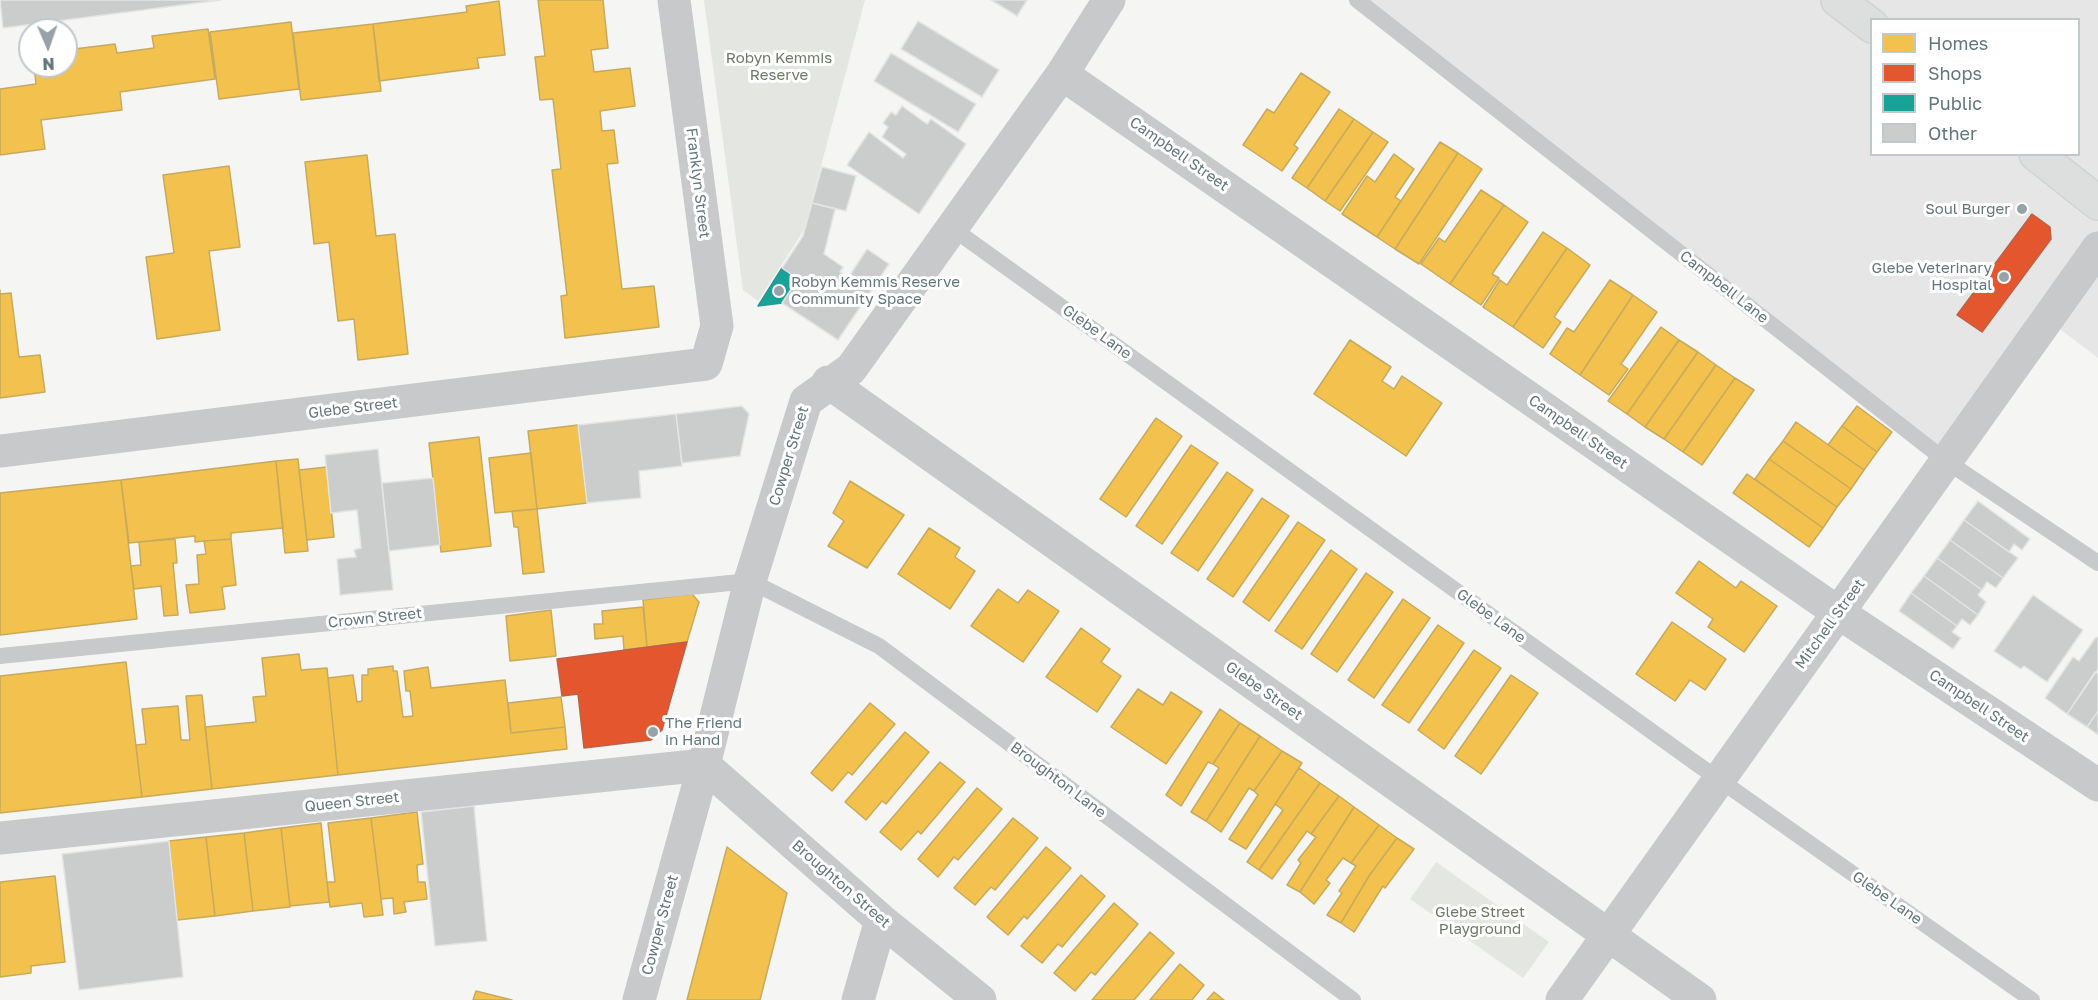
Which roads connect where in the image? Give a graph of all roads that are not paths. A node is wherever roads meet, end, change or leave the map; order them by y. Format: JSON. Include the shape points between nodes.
{"nodes":[{"id":1,"x":674,"y":0,"type":"edge"},
{"id":2,"x":1109,"y":0,"type":"edge"},
{"id":3,"x":1357,"y":0,"type":"edge"},
{"id":4,"x":1838,"y":0,"type":"edge"},
{"id":5,"x":1870,"y":24,"type":"edge"},
{"id":6,"x":1062,"y":74,"type":"junction"},
{"id":7,"x":2039,"y":156,"type":"edge"},
{"id":8,"x":2098,"y":203,"type":"edge"},
{"id":9,"x":952,"y":228,"type":"junction"},
{"id":10,"x":2098,"y":248,"type":"edge"},
{"id":11,"x":706,"y":364,"type":"joint"},
{"id":12,"x":828,"y":382,"type":"junction"},
{"id":13,"x":0,"y":451,"type":"edge"},
{"id":14,"x":1946,"y":461,"type":"junction"},
{"id":15,"x":2098,"y":563,"type":"edge"},
{"id":16,"x":750,"y":581,"type":"junction"},
{"id":17,"x":1839,"y":613,"type":"junction"},
{"id":18,"x":0,"y":656,"type":"edge"},
{"id":19,"x":704,"y":765,"type":"junction"},
{"id":20,"x":1720,"y":779,"type":"junction"},
{"id":21,"x":2098,"y":785,"type":"edge"},
{"id":22,"x":0,"y":838,"type":"edge"},
{"id":23,"x":881,"y":920,"type":"junction"},
{"id":24,"x":1609,"y":934,"type":"junction"},
{"id":25,"x":639,"y":1000,"type":"edge"},
{"id":26,"x":858,"y":1000,"type":"edge"},
{"id":27,"x":980,"y":1000,"type":"edge"},
{"id":28,"x":1353,"y":1000,"type":"edge"},
{"id":29,"x":1562,"y":1000,"type":"edge"},
{"id":30,"x":1700,"y":1000,"type":"edge"},
{"id":31,"x":2032,"y":1000,"type":"edge"}],
"edges":[{"from":1,"to":11,"type":"street","name":"Franklyn Street","via":[[717,326]]},
{"from":2,"to":6,"type":"street","name":"Cowper Street"},
{"from":3,"to":14,"type":"lane","name":"Campbell Lane"},
{"from":4,"to":5,"type":"main road"},
{"from":6,"to":9,"type":"street","name":"Cowper Street"},
{"from":6,"to":17,"type":"street","name":"Campbell Street"},
{"from":7,"to":8,"type":"main road"},
{"from":9,"to":12,"type":"street","name":"Cowper Street","via":[[851,369]]},
{"from":9,"to":20,"type":"lane","name":"Glebe Lane"},
{"from":10,"to":14,"type":"street","name":"Mitchell Street"},
{"from":11,"to":13,"type":"street","name":"Glebe Street"},
{"from":12,"to":16,"type":"street","name":"Cowper Street","via":[[806,401]]},
{"from":12,"to":24,"type":"street","name":"Glebe Street"},
{"from":14,"to":15,"type":"lane","name":"Campbell Lane"},
{"from":14,"to":17,"type":"street","name":"Mitchell Street"},
{"from":16,"to":18,"type":"lane","name":"Crown Street"},
{"from":16,"to":19,"type":"street","name":"Cowper Street"},
{"from":16,"to":28,"type":"lane","name":"Broughton Lane","via":[[879,646]]},
{"from":17,"to":20,"type":"street","name":"Mitchell Street"},
{"from":17,"to":21,"type":"street","name":"Campbell Street"},
{"from":19,"to":22,"type":"street","name":"Queen Street"},
{"from":19,"to":23,"type":"street","name":"Broughton Street"},
{"from":19,"to":25,"type":"street","name":"Cowper Street"},
{"from":20,"to":24,"type":"street","name":"Mitchell Street"},
{"from":20,"to":31,"type":"lane","name":"Glebe Lane"},
{"from":23,"to":26,"type":"street"},
{"from":23,"to":27,"type":"street","name":"Broughton Street"},
{"from":24,"to":29,"type":"street","name":"Mitchell Street"},
{"from":24,"to":30,"type":"street","name":"Glebe Street"}]}
